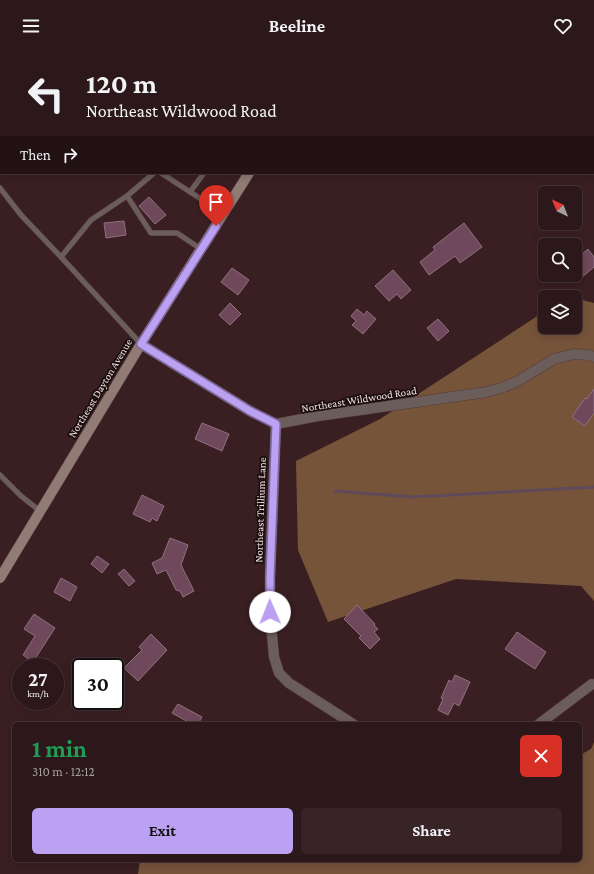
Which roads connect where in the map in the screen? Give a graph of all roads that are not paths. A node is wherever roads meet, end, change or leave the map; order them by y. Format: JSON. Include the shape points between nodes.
{"nodes":[{"id":1,"x":153,"y":174,"type":"edge"},
{"id":2,"x":163,"y":174,"type":"edge"},
{"id":3,"x":203,"y":174,"type":"edge"},
{"id":4,"x":248,"y":174,"type":"edge"},
{"id":5,"x":0,"y":188,"type":"edge"},
{"id":6,"x":190,"y":192,"type":"junction"},
{"id":7,"x":126,"y":196,"type":"junction"},
{"id":8,"x":224,"y":214,"type":"junction"},
{"id":9,"x":201,"y":249,"type":"junction"},
{"id":10,"x":61,"y":257,"type":"junction"},
{"id":11,"x":141,"y":344,"type":"junction"},
{"id":12,"x":594,"y":356,"type":"edge"},
{"id":13,"x":276,"y":424,"type":"junction"},
{"id":14,"x":0,"y":475,"type":"edge"},
{"id":15,"x":40,"y":511,"type":"junction"},
{"id":16,"x":2,"y":571,"type":"edge"},
{"id":17,"x":592,"y":684,"type":"dead end"},
{"id":18,"x":350,"y":722,"type":"edge"},
{"id":19,"x":541,"y":722,"type":"edge"}],
"edges":[{"from":1,"to":7,"type":"lane"},
{"from":2,"to":6,"type":"lane"},
{"from":3,"to":6,"type":"lane"},
{"from":4,"to":8,"type":"street","name":"Northeast Dayton Avenue"},
{"from":5,"to":10,"type":"lane","via":[[20,214]]},
{"from":6,"to":8,"type":"lane"},
{"from":7,"to":9,"type":"lane","via":[[151,233],[177,233]]},
{"from":7,"to":10,"type":"lane","via":[[91,220]]},
{"from":8,"to":9,"type":"street","name":"Northeast Dayton Avenue"},
{"from":9,"to":11,"type":"street","name":"Northeast Dayton Avenue"},
{"from":10,"to":11,"type":"lane"},
{"from":11,"to":13,"type":"street","via":[[250,411]]},
{"from":11,"to":15,"type":"street","name":"Northeast Dayton Avenue"},
{"from":12,"to":13,"type":"street","name":"Northeast Wildwood Road","via":[[574,354],[554,359],[504,388],[487,392]]},
{"from":13,"to":18,"type":"street","name":"Northeast Trillium Lane","via":[[270,578],[274,657],[279,673],[289,683]]},
{"from":14,"to":15,"type":"lane"},
{"from":15,"to":16,"type":"street","name":"Northeast Dayton Avenue"},
{"from":17,"to":19,"type":"street"}]}
